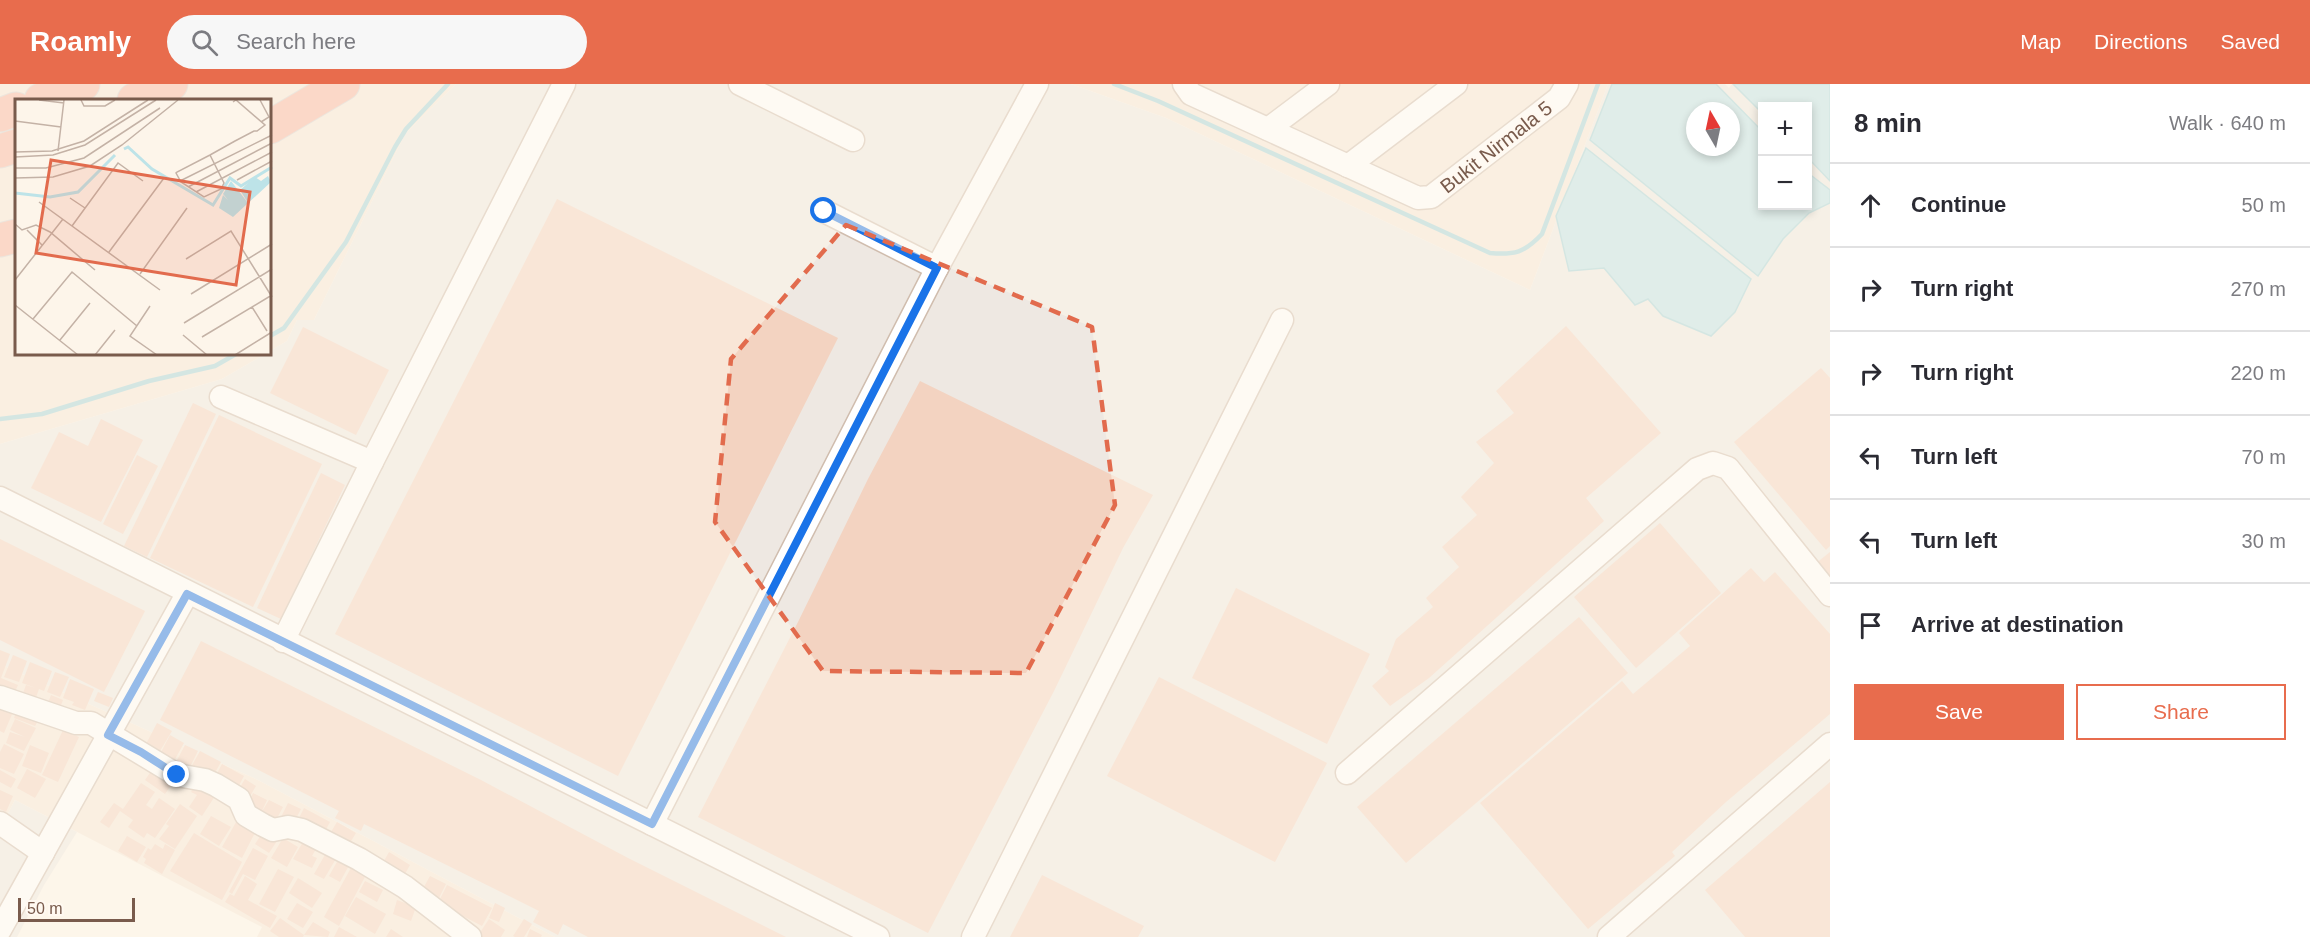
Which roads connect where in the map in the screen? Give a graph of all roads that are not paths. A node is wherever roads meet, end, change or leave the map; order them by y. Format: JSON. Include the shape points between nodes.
{"nodes":[{"id":1,"x":83,"y":84,"type":"edge"},
{"id":2,"x":171,"y":84,"type":"edge"},
{"id":3,"x":343,"y":84,"type":"edge"},
{"id":4,"x":564,"y":84,"type":"edge"},
{"id":5,"x":740,"y":84,"type":"edge"},
{"id":6,"x":1037,"y":84,"type":"edge"},
{"id":7,"x":1329,"y":84,"type":"edge"},
{"id":8,"x":1456,"y":84,"type":"edge"},
{"id":9,"x":1567,"y":84,"type":"edge"},
{"id":10,"x":1188,"y":86,"type":"edge"},
{"id":11,"x":44,"y":99,"type":"edge"},
{"id":12,"x":136,"y":99,"type":"edge"},
{"id":13,"x":15,"y":109,"type":"edge"},
{"id":14,"x":0,"y":115,"type":"edge"},
{"id":15,"x":272,"y":126,"type":"edge"},
{"id":16,"x":1269,"y":129,"type":"junction"},
{"id":17,"x":853,"y":140,"type":"dead end"},
{"id":18,"x":15,"y":146,"type":"edge"},
{"id":19,"x":0,"y":151,"type":"edge"},
{"id":20,"x":1348,"y":166,"type":"junction"},
{"id":21,"x":824,"y":211,"type":"dead end"},
{"id":22,"x":15,"y":236,"type":"edge"},
{"id":23,"x":0,"y":240,"type":"edge"},
{"id":24,"x":937,"y":268,"type":"junction"},
{"id":25,"x":1282,"y":320,"type":"dead end"},
{"id":26,"x":221,"y":397,"type":"dead end"},
{"id":27,"x":372,"y":462,"type":"junction"},
{"id":28,"x":0,"y":498,"type":"edge"},
{"id":29,"x":187,"y":594,"type":"junction"},
{"id":30,"x":1830,"y":595,"type":"edge"},
{"id":31,"x":284,"y":641,"type":"junction"},
{"id":32,"x":0,"y":696,"type":"edge"},
{"id":33,"x":108,"y":735,"type":"junction"},
{"id":34,"x":1830,"y":744,"type":"edge"},
{"id":35,"x":1347,"y":773,"type":"dead end"},
{"id":36,"x":0,"y":824,"type":"edge"},
{"id":37,"x":652,"y":824,"type":"junction"},
{"id":38,"x":43,"y":853,"type":"junction"},
{"id":39,"x":0,"y":930,"type":"edge"},
{"id":40,"x":470,"y":937,"type":"edge"},
{"id":41,"x":878,"y":937,"type":"edge"},
{"id":42,"x":973,"y":937,"type":"edge"},
{"id":43,"x":1610,"y":937,"type":"edge"}],
"edges":[{"from":1,"to":11,"type":"highway"},
{"from":2,"to":12,"type":"highway"},
{"from":3,"to":15,"type":"highway"},
{"from":4,"to":27,"type":"street"},
{"from":5,"to":17,"type":"street"},
{"from":6,"to":24,"type":"street"},
{"from":7,"to":16,"type":"street"},
{"from":8,"to":20,"type":"street"},
{"from":9,"to":20,"type":"street","name":"Bukit Nirmala 5","via":[[1559,99],[1431,197],[1418,198]]},
{"from":10,"to":16,"type":"street","via":[[1191,94]]},
{"from":13,"to":14,"type":"highway"},
{"from":16,"to":20,"type":"street"},
{"from":18,"to":19,"type":"highway"},
{"from":21,"to":24,"type":"street"},
{"from":22,"to":23,"type":"highway"},
{"from":24,"to":37,"type":"street"},
{"from":25,"to":42,"type":"street"},
{"from":26,"to":27,"type":"street"},
{"from":27,"to":31,"type":"street"},
{"from":28,"to":29,"type":"street"},
{"from":29,"to":31,"type":"street"},
{"from":29,"to":33,"type":"street"},
{"from":30,"to":35,"type":"street","via":[[1728,468],[1713,463],[1697,469]]},
{"from":31,"to":37,"type":"street"},
{"from":32,"to":33,"type":"street","via":[[76,723],[91,723]]},
{"from":33,"to":38,"type":"street"},
{"from":33,"to":40,"type":"street","via":[[177,775],[216,784],[238,799],[246,815],[273,830],[302,830],[359,859],[405,887]]},
{"from":34,"to":43,"type":"street"},
{"from":36,"to":38,"type":"street"},
{"from":37,"to":41,"type":"street"},
{"from":38,"to":39,"type":"street"}]}
